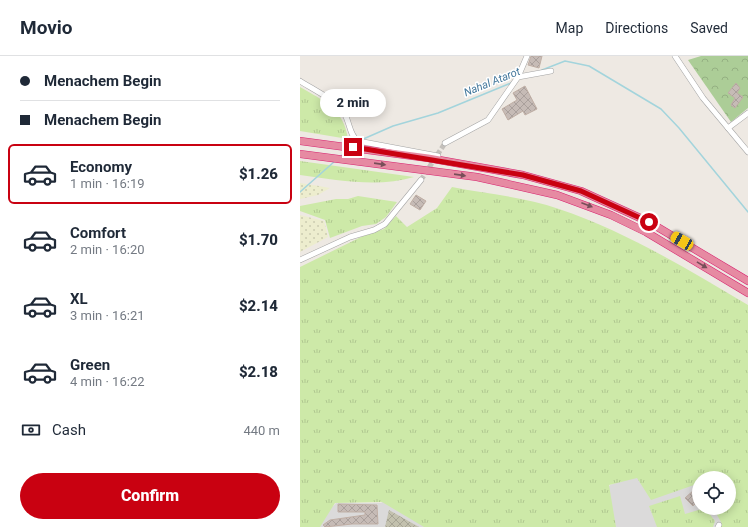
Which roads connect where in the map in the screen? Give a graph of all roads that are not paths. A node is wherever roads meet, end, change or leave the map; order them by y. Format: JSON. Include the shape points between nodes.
{"nodes":[{"id":1,"x":527,"y":56,"type":"edge"},
{"id":2,"x":675,"y":56,"type":"edge"},
{"id":3,"x":551,"y":71,"type":"dead end"},
{"id":4,"x":518,"y":77,"type":"junction"},
{"id":5,"x":300,"y":81,"type":"edge"},
{"id":6,"x":748,"y":113,"type":"edge"},
{"id":7,"x":728,"y":128,"type":"junction"},
{"id":8,"x":300,"y":140,"type":"edge"},
{"id":9,"x":445,"y":143,"type":"tunnel mouth"},
{"id":10,"x":748,"y":152,"type":"edge"},
{"id":11,"x":300,"y":154,"type":"edge"},
{"id":12,"x":438,"y":156,"type":"dead end"},
{"id":13,"x":421,"y":180,"type":"tunnel mouth"},
{"id":14,"x":300,"y":260,"type":"edge"},
{"id":15,"x":748,"y":281,"type":"edge"},
{"id":16,"x":748,"y":293,"type":"edge"}],
"edges":[{"from":1,"to":4,"type":"street"},
{"from":2,"to":7,"type":"street","via":[[703,98]]},
{"from":3,"to":4,"type":"street"},
{"from":4,"to":9,"type":"street","via":[[488,120]]},
{"from":5,"to":12,"type":"street","via":[[344,113],[358,141]]},
{"from":6,"to":7,"type":"street"},
{"from":7,"to":10,"type":"street"},
{"from":8,"to":15,"type":"highway","via":[[428,158],[523,175],[581,191],[649,222]]},
{"from":11,"to":16,"type":"highway","one_way":true,"via":[[477,177],[557,195],[611,214]]},
{"from":13,"to":14,"type":"street","via":[[385,224]]}]}
